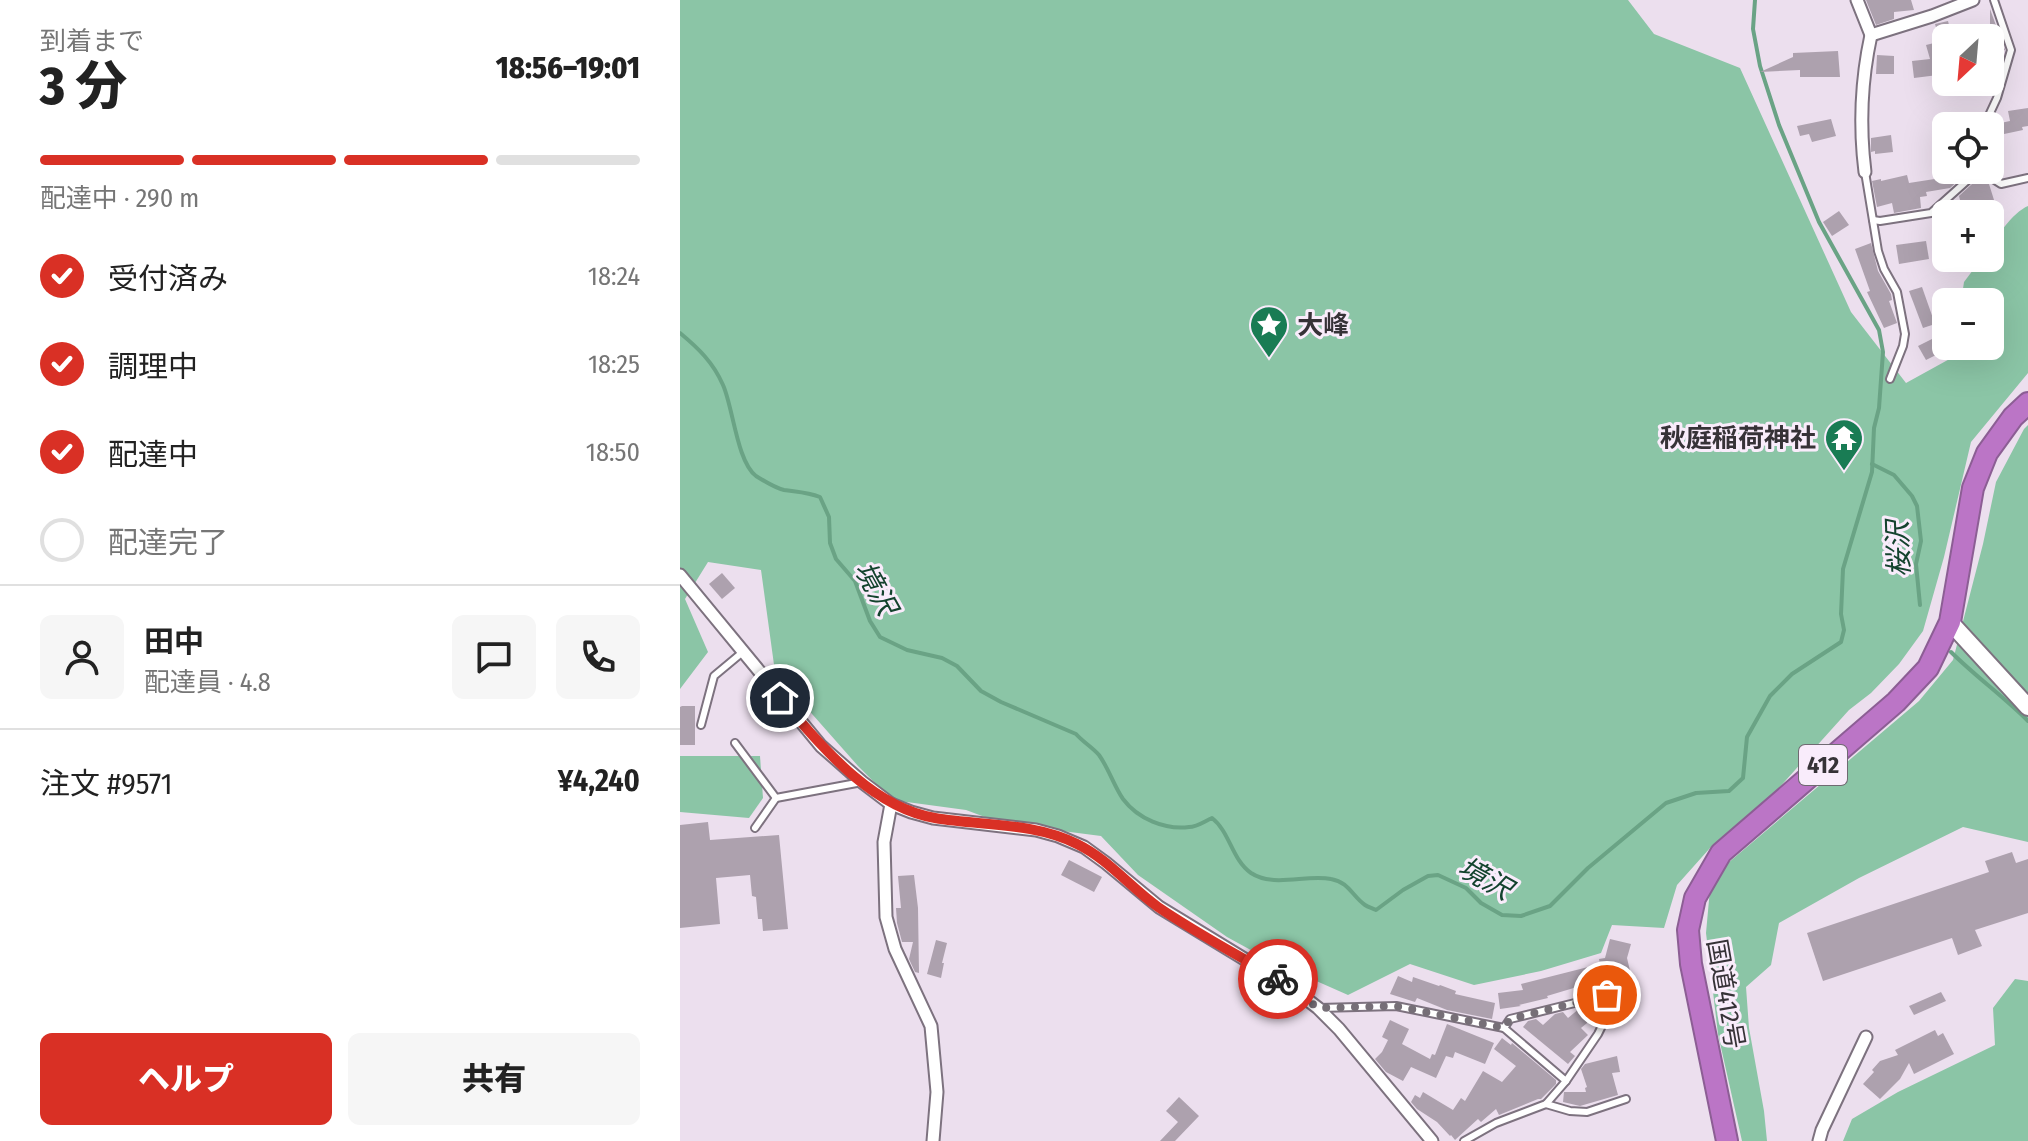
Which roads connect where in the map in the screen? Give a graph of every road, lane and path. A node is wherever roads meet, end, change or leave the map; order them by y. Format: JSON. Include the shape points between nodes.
{"nodes":[{"id":1,"x":1857,"y":0,"type":"edge"},
{"id":2,"x":1973,"y":0,"type":"edge"},
{"id":3,"x":1994,"y":0,"type":"edge"},
{"id":4,"x":1871,"y":35,"type":"junction"},
{"id":5,"x":1990,"y":112,"type":"edge"},
{"id":6,"x":1865,"y":172,"type":"joint"},
{"id":7,"x":2028,"y":178,"type":"edge"},
{"id":8,"x":2004,"y":183,"type":"edge"},
{"id":9,"x":1963,"y":184,"type":"edge"},
{"id":10,"x":1873,"y":220,"type":"junction"},
{"id":11,"x":1890,"y":379,"type":"dead end"},
{"id":12,"x":2028,"y":403,"type":"edge"},
{"id":13,"x":680,"y":575,"type":"edge"},
{"id":14,"x":1950,"y":622,"type":"junction"},
{"id":15,"x":744,"y":651,"type":"junction"},
{"id":16,"x":2028,"y":707,"type":"edge"},
{"id":17,"x":701,"y":725,"type":"dead end"},
{"id":18,"x":735,"y":743,"type":"dead end"},
{"id":19,"x":862,"y":782,"type":"junction"},
{"id":20,"x":776,"y":798,"type":"junction"},
{"id":21,"x":891,"y":804,"type":"junction"},
{"id":22,"x":755,"y":828,"type":"dead end"},
{"id":23,"x":1318,"y":1008,"type":"junction"},
{"id":24,"x":1504,"y":1028,"type":"junction"},
{"id":25,"x":1866,"y":1037,"type":"dead end"},
{"id":26,"x":1566,"y":1081,"type":"junction"},
{"id":27,"x":1626,"y":1099,"type":"dead end"},
{"id":28,"x":1546,"y":1104,"type":"junction"},
{"id":29,"x":933,"y":1141,"type":"edge"},
{"id":30,"x":1432,"y":1141,"type":"edge"},
{"id":31,"x":1464,"y":1141,"type":"edge"},
{"id":32,"x":1727,"y":1141,"type":"edge"},
{"id":33,"x":1819,"y":1141,"type":"edge"}],
"edges":[{"from":1,"to":4,"type":"street"},
{"from":2,"to":4,"type":"street"},
{"from":3,"to":5,"type":"lane","via":[[2011,50]]},
{"from":4,"to":6,"type":"street","via":[[1861,112]]},
{"from":6,"to":10,"type":"lane"},
{"from":7,"to":8,"type":"lane"},
{"from":9,"to":10,"type":"lane","via":[[1931,213]]},
{"from":10,"to":11,"type":"lane","via":[[1905,334]]},
{"from":12,"to":14,"type":"highway","name":"国道412号","number":"412","via":[[1987,453],[1973,488]]},
{"from":13,"to":15,"type":"street"},
{"from":14,"to":16,"type":"street"},
{"from":14,"to":32,"type":"highway","name":"国道412号","number":"412","via":[[1928,668],[1896,702],[1721,853],[1695,898],[1688,930],[1691,964]]},
{"from":15,"to":17,"type":"lane","via":[[714,676]]},
{"from":15,"to":19,"type":"street","via":[[821,746]]},
{"from":18,"to":20,"type":"lane"},
{"from":19,"to":20,"type":"lane"},
{"from":19,"to":21,"type":"street"},
{"from":20,"to":22,"type":"lane"},
{"from":21,"to":23,"type":"street","via":[[933,818],[1036,830],[1074,842],[1159,907]]},
{"from":21,"to":29,"type":"street","via":[[884,842],[886,917],[931,1026],[937,1092]]},
{"from":23,"to":24,"type":"lane","via":[[1396,1006]]},
{"from":23,"to":30,"type":"street"},
{"from":24,"to":26,"type":"lane"},
{"from":24,"to":26,"type":"lane","via":[[1510,1019],[1607,995],[1614,1001]]},
{"from":25,"to":33,"type":"street"},
{"from":26,"to":28,"type":"lane"},
{"from":27,"to":28,"type":"lane","via":[[1587,1112]]},
{"from":28,"to":31,"type":"lane"}]}
